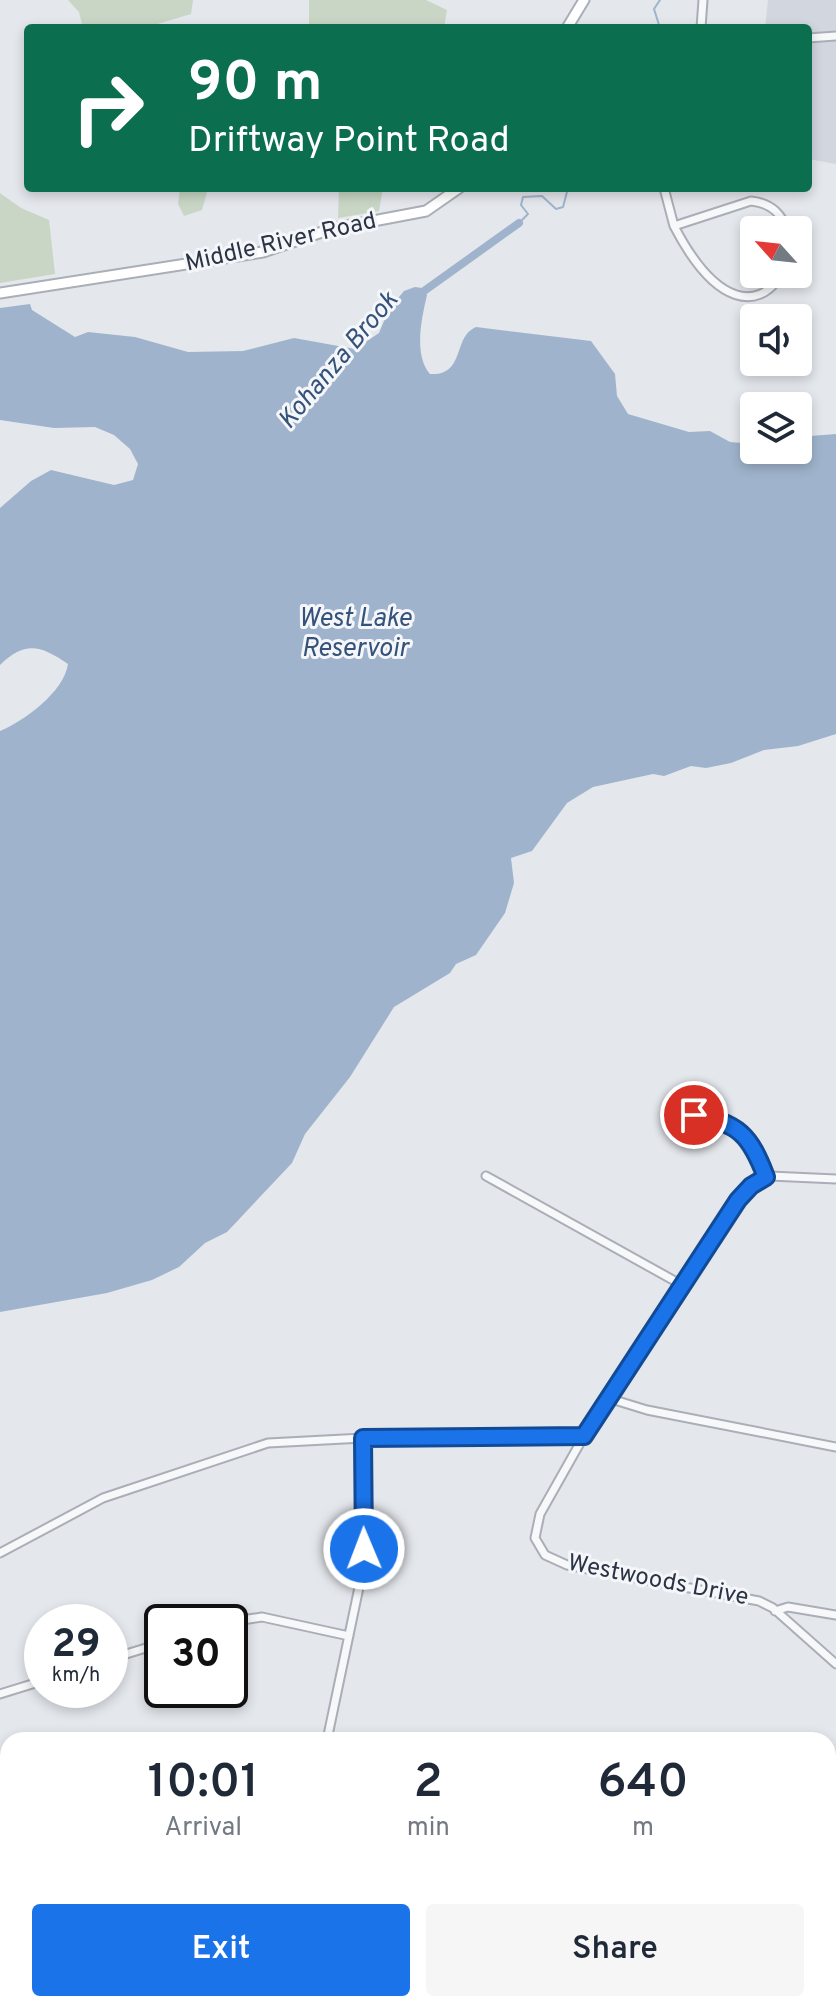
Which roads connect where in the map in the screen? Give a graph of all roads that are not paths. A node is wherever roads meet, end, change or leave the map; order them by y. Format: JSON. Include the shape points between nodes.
{"nodes":[{"id":1,"x":584,"y":0,"type":"edge"},
{"id":2,"x":703,"y":0,"type":"edge"},
{"id":3,"x":569,"y":24,"type":"edge"},
{"id":4,"x":701,"y":24,"type":"edge"},
{"id":5,"x":836,"y":36,"type":"edge"},
{"id":6,"x":812,"y":38,"type":"edge"},
{"id":7,"x":453,"y":192,"type":"edge"},
{"id":8,"x":665,"y":192,"type":"edge"},
{"id":9,"x":786,"y":211,"type":"dead end"},
{"id":10,"x":674,"y":226,"type":"junction"},
{"id":11,"x":0,"y":293,"type":"edge"},
{"id":12,"x":773,"y":296,"type":"dead end"},
{"id":13,"x":680,"y":1105,"type":"dead end"},
{"id":14,"x":486,"y":1176,"type":"dead end"},
{"id":15,"x":766,"y":1177,"type":"junction"},
{"id":16,"x":836,"y":1179,"type":"edge"},
{"id":17,"x":682,"y":1285,"type":"junction"},
{"id":18,"x":608,"y":1398,"type":"junction"},
{"id":19,"x":584,"y":1436,"type":"junction"},
{"id":20,"x":363,"y":1438,"type":"junction"},
{"id":21,"x":836,"y":1447,"type":"edge"},
{"id":22,"x":0,"y":1553,"type":"edge"},
{"id":23,"x":775,"y":1611,"type":"junction"},
{"id":24,"x":836,"y":1615,"type":"edge"},
{"id":25,"x":248,"y":1619,"type":"edge"},
{"id":26,"x":349,"y":1636,"type":"junction"},
{"id":27,"x":836,"y":1664,"type":"edge"},
{"id":28,"x":24,"y":1687,"type":"edge"},
{"id":29,"x":0,"y":1694,"type":"edge"},
{"id":30,"x":329,"y":1732,"type":"edge"}],
"edges":[{"from":1,"to":3,"type":"main road"},
{"from":2,"to":4,"type":"street"},
{"from":5,"to":6,"type":"street"},
{"from":7,"to":11,"type":"main road","name":"Middle River Road","via":[[426,211],[331,229],[263,252]]},
{"from":8,"to":10,"type":"street"},
{"from":9,"to":10,"type":"street","via":[[751,201]]},
{"from":10,"to":12,"type":"street","via":[[702,268],[724,286],[749,296]]},
{"from":13,"to":15,"type":"street","via":[[690,1114],[738,1129],[751,1143]]},
{"from":14,"to":17,"type":"street"},
{"from":15,"to":16,"type":"street"},
{"from":15,"to":17,"type":"street","via":[[738,1200]]},
{"from":17,"to":18,"type":"street"},
{"from":18,"to":19,"type":"street"},
{"from":18,"to":21,"type":"street"},
{"from":19,"to":20,"type":"street"},
{"from":19,"to":23,"type":"street","name":"Westwoods Drive","via":[[538,1520],[535,1538],[540,1551],[567,1565],[759,1601]]},
{"from":20,"to":22,"type":"street","via":[[241,1449],[92,1503]]},
{"from":20,"to":26,"type":"street","via":[[363,1562]]},
{"from":23,"to":24,"type":"street","via":[[788,1607]]},
{"from":23,"to":27,"type":"street","name":"Westwoods Drive"},
{"from":25,"to":26,"type":"street","via":[[262,1617]]},
{"from":26,"to":30,"type":"street"},
{"from":28,"to":29,"type":"street"}]}
